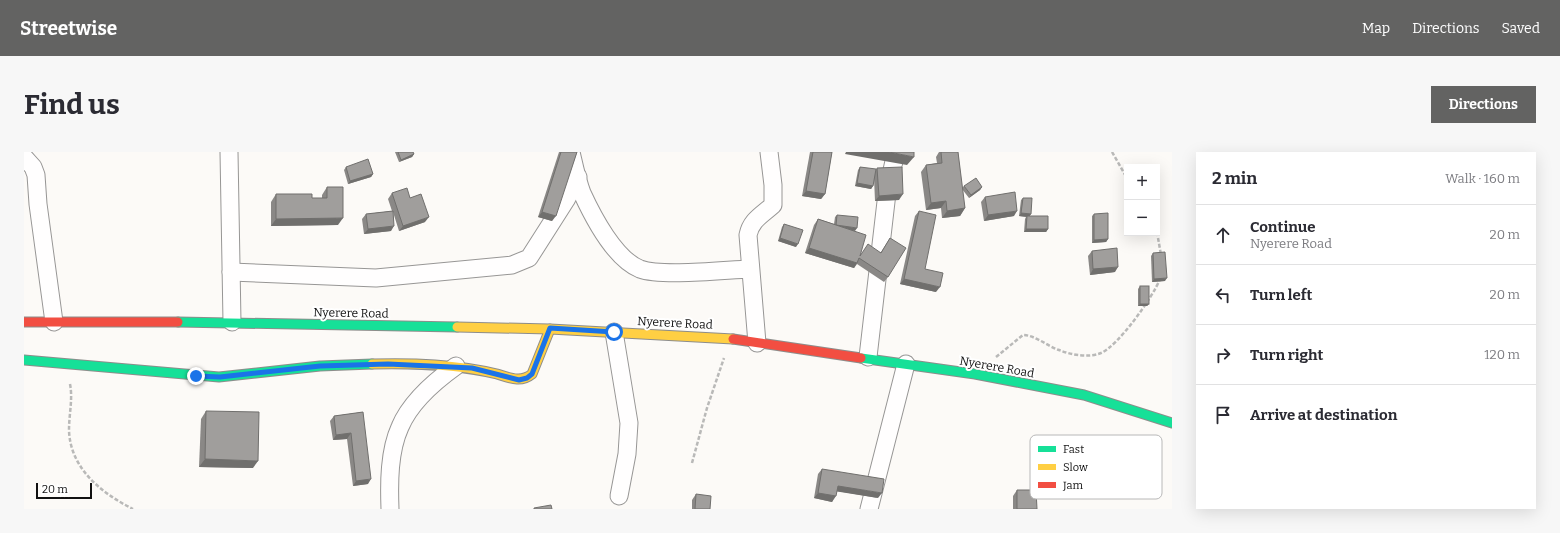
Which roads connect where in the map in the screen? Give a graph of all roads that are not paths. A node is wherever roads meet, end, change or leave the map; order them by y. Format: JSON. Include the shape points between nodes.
{"nodes":[{"id":1,"x":229,"y":152,"type":"edge"},
{"id":2,"x":769,"y":152,"type":"edge"},
{"id":3,"x":896,"y":152,"type":"edge"},
{"id":4,"x":574,"y":154,"type":"edge"},
{"id":5,"x":24,"y":157,"type":"edge"},
{"id":6,"x":578,"y":177,"type":"junction"},
{"id":7,"x":750,"y":269,"type":"junction"},
{"id":8,"x":230,"y":272,"type":"junction"},
{"id":9,"x":24,"y":322,"type":"edge"},
{"id":10,"x":54,"y":322,"type":"junction"},
{"id":11,"x":232,"y":322,"type":"junction"},
{"id":12,"x":550,"y":328,"type":"junction"},
{"id":13,"x":614,"y":332,"type":"junction"},
{"id":14,"x":757,"y":343,"type":"junction"},
{"id":15,"x":868,"y":357,"type":"junction"},
{"id":16,"x":24,"y":360,"type":"edge"},
{"id":17,"x":906,"y":364,"type":"junction"},
{"id":18,"x":456,"y":366,"type":"junction"},
{"id":19,"x":1172,"y":423,"type":"edge"},
{"id":20,"x":619,"y":496,"type":"dead end"},
{"id":21,"x":390,"y":509,"type":"edge"},
{"id":22,"x":869,"y":509,"type":"edge"}],
"edges":[{"from":1,"to":8,"type":"street"},
{"from":2,"to":7,"type":"street","via":[[773,205],[750,226]]},
{"from":3,"to":15,"type":"street","via":[[887,193]]},
{"from":4,"to":6,"type":"street"},
{"from":5,"to":10,"type":"street","via":[[36,175]]},
{"from":6,"to":7,"type":"street","via":[[582,192],[599,225],[621,256],[640,268],[661,272]]},
{"from":6,"to":8,"type":"street","via":[[529,258],[512,265],[376,278]]},
{"from":7,"to":14,"type":"street"},
{"from":8,"to":11,"type":"street"},
{"from":9,"to":10,"type":"main road","name":"Nyerere Road"},
{"from":10,"to":11,"type":"main road","name":"Nyerere Road"},
{"from":11,"to":12,"type":"main road","name":"Nyerere Road"},
{"from":12,"to":13,"type":"main road","name":"Nyerere Road"},
{"from":12,"to":18,"type":"main road","via":[[532,374],[527,378],[519,380]]},
{"from":13,"to":14,"type":"main road","name":"Nyerere Road"},
{"from":13,"to":20,"type":"street","via":[[629,423]]},
{"from":14,"to":15,"type":"main road","name":"Nyerere Road"},
{"from":15,"to":17,"type":"main road","name":"Nyerere Road"},
{"from":16,"to":18,"type":"main road","via":[[220,377],[320,366]]},
{"from":17,"to":19,"type":"main road","name":"Nyerere Road","via":[[975,374],[1084,396]]},
{"from":17,"to":22,"type":"street"},
{"from":18,"to":21,"type":"street","via":[[430,386],[400,426],[393,452],[389,488]]}]}
